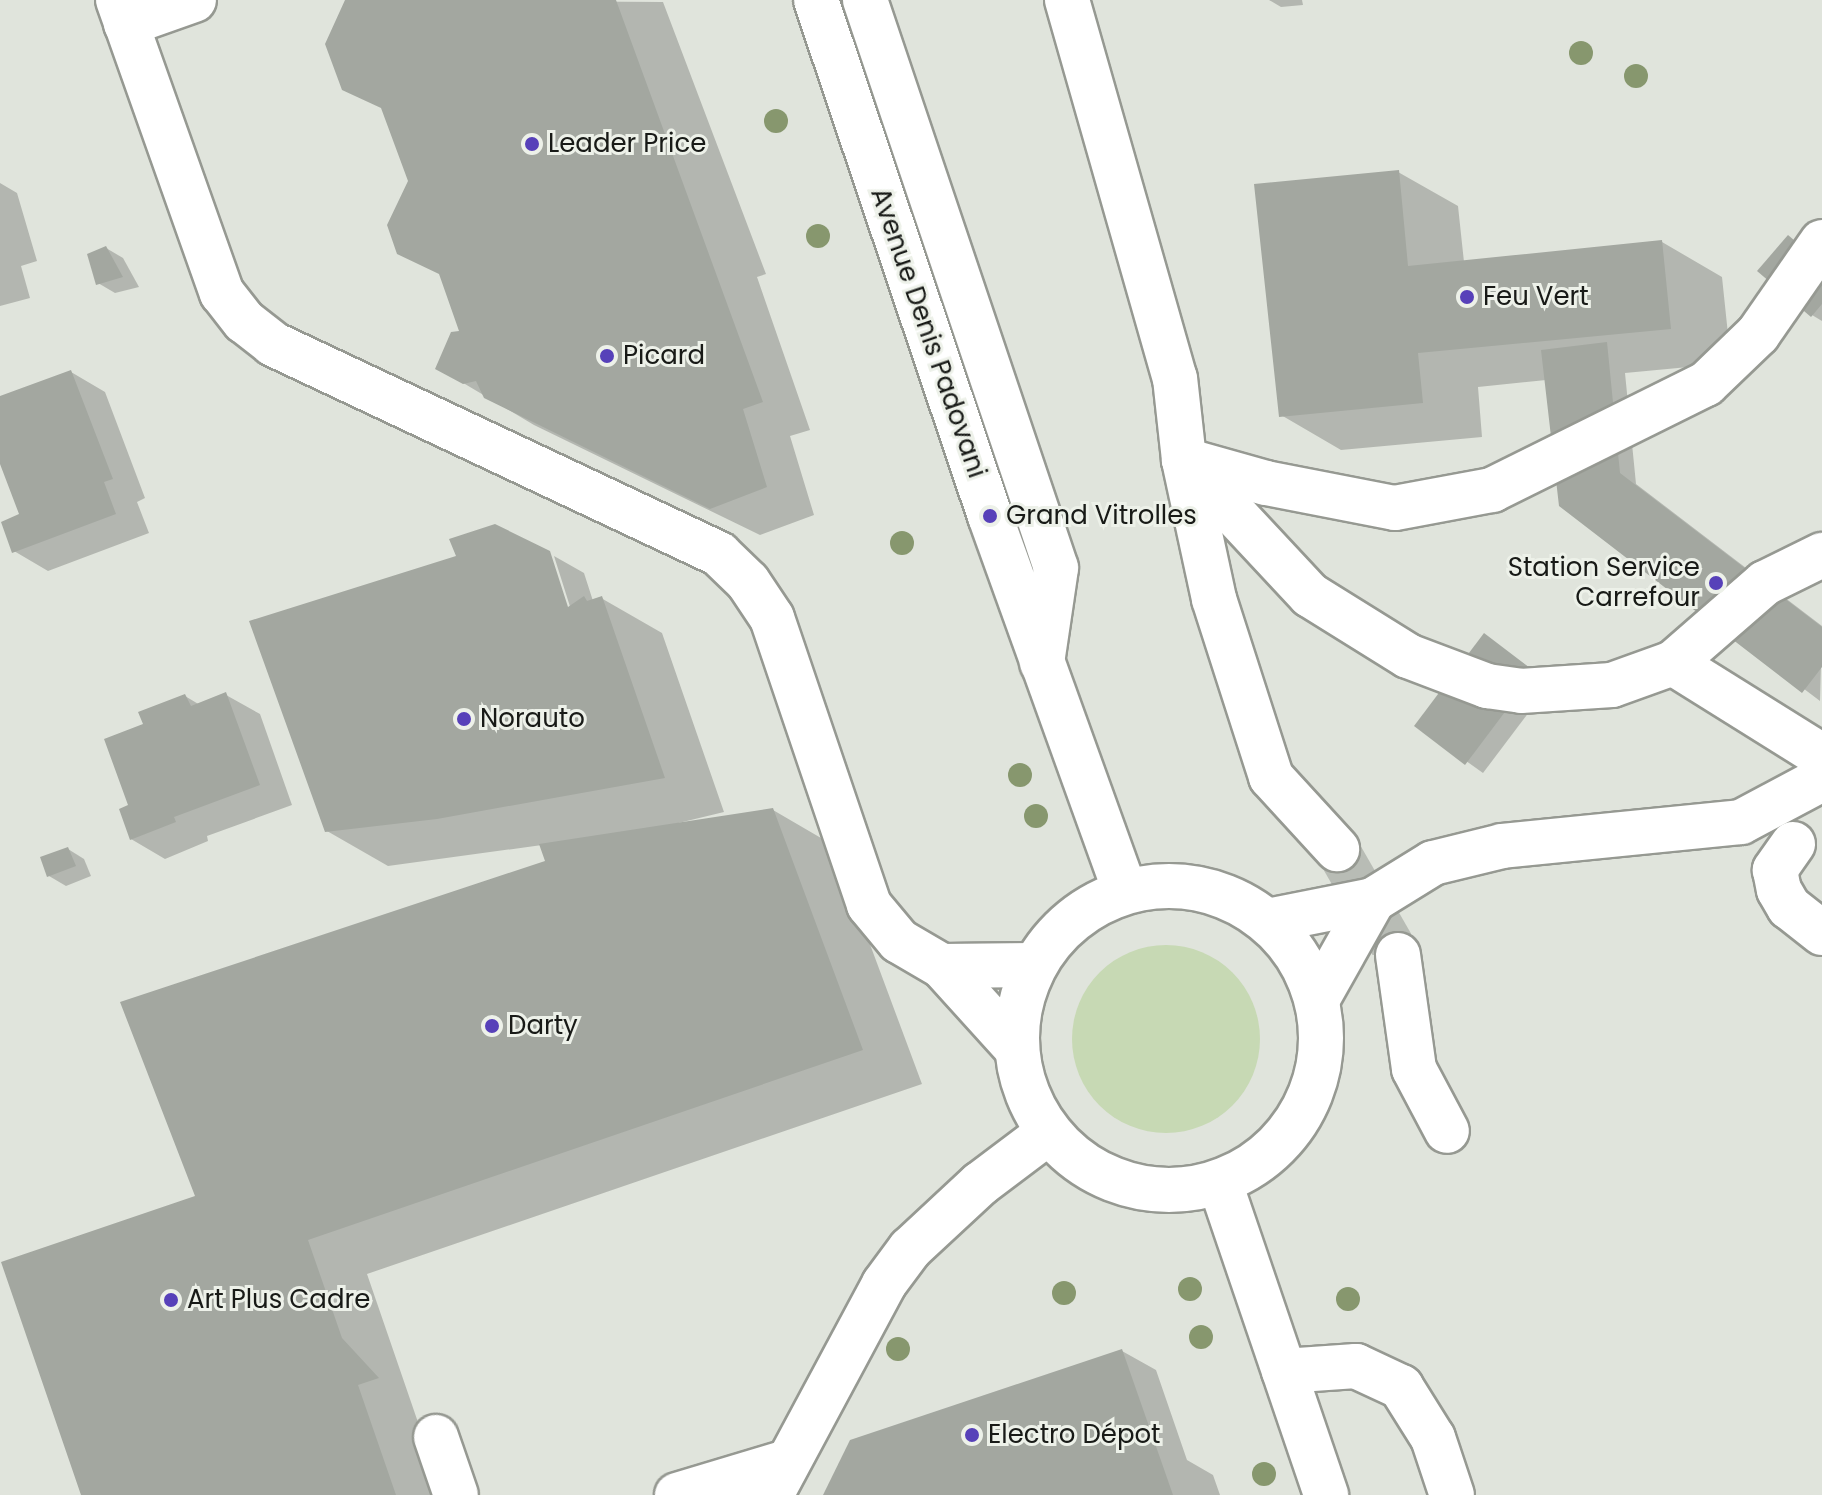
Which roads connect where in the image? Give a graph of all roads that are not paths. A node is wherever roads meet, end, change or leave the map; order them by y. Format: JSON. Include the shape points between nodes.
{"nodes":[{"id":1,"x":194,"y":0,"type":"edge"},
{"id":2,"x":816,"y":0,"type":"edge"},
{"id":3,"x":865,"y":0,"type":"edge"},
{"id":4,"x":1067,"y":0,"type":"edge"},
{"id":5,"x":122,"y":12,"type":"edge"},
{"id":6,"x":1822,"y":242,"type":"edge"},
{"id":7,"x":1184,"y":460,"type":"junction"},
{"id":8,"x":1822,"y":555,"type":"edge"},
{"id":9,"x":1042,"y":663,"type":"junction"},
{"id":10,"x":1673,"y":663,"type":"junction"},
{"id":11,"x":1822,"y":756,"type":"edge"},
{"id":12,"x":1822,"y":779,"type":"edge"},
{"id":13,"x":1741,"y":822,"type":"junction"},
{"id":14,"x":1337,"y":849,"type":"tunnel mouth"},
{"id":15,"x":1808,"y":852,"type":"edge"},
{"id":16,"x":1125,"y":891,"type":"junction"},
{"id":17,"x":1373,"y":900,"type":"junction"},
{"id":18,"x":1806,"y":920,"type":"edge"},
{"id":19,"x":1267,"y":921,"type":"junction"},
{"id":20,"x":1398,"y":955,"type":"tunnel mouth"},
{"id":21,"x":1034,"y":965,"type":"junction"},
{"id":22,"x":942,"y":966,"type":"junction"},
{"id":23,"x":1318,"y":998,"type":"junction"},
{"id":24,"x":1016,"y":1048,"type":"junction"},
{"id":25,"x":1447,"y":1131,"type":"dead end"},
{"id":26,"x":1049,"y":1132,"type":"junction"},
{"id":27,"x":1220,"y":1183,"type":"junction"},
{"id":28,"x":1284,"y":1371,"type":"junction"},
{"id":29,"x":436,"y":1437,"type":"dead end"},
{"id":30,"x":779,"y":1479,"type":"edge"},
{"id":31,"x":456,"y":1495,"type":"edge"},
{"id":32,"x":677,"y":1495,"type":"edge"},
{"id":33,"x":1326,"y":1495,"type":"edge"},
{"id":34,"x":1452,"y":1495,"type":"edge"}],
"edges":[{"from":1,"to":5,"type":"street"},
{"from":2,"to":9,"type":"street","name":"Avenue Denis Padovani"},
{"from":3,"to":9,"type":"street","via":[[1056,568]]},
{"from":4,"to":7,"type":"street","via":[[1175,378]]},
{"from":5,"to":22,"type":"street","via":[[222,293],[244,321],[273,344],[719,554],[748,582],[772,618],[869,905],[899,941]]},
{"from":6,"to":7,"type":"street","via":[[1758,334],[1706,384],[1492,490],[1395,508],[1266,483]]},
{"from":7,"to":10,"type":"street","via":[[1310,595],[1408,656],[1487,686],[1521,691],[1612,685]]},
{"from":7,"to":14,"type":"street","via":[[1214,599],[1271,777]]},
{"from":8,"to":10,"type":"street","via":[[1765,583]]},
{"from":9,"to":16,"type":"street","name":"Avenue Denis Padovani"},
{"from":10,"to":11,"type":"street"},
{"from":12,"to":13,"type":"street"},
{"from":13,"to":15,"type":"street"},
{"from":13,"to":17,"type":"street","via":[[1502,846],[1433,863]]},
{"from":15,"to":18,"type":"street","via":[[1775,870]]},
{"from":16,"to":19,"type":"street","via":[[1175,885],[1224,896]]},
{"from":16,"to":21,"type":"street","via":[[1068,925]]},
{"from":17,"to":19,"type":"street"},
{"from":17,"to":23,"type":"street"},
{"from":19,"to":23,"type":"street","via":[[1298,956]]},
{"from":20,"to":25,"type":"street","via":[[1414,1069]]},
{"from":21,"to":22,"type":"street"},
{"from":21,"to":24,"type":"street","via":[[1020,1006]]},
{"from":22,"to":24,"type":"street"},
{"from":23,"to":27,"type":"street","via":[[1323,1044],[1314,1089],[1293,1129],[1261,1162]]},
{"from":24,"to":26,"type":"street","via":[[1032,1106]]},
{"from":26,"to":27,"type":"street","via":[[1083,1165],[1126,1185],[1173,1190]]},
{"from":26,"to":30,"type":"street","via":[[980,1184],[910,1249],[884,1284]]},
{"from":27,"to":28,"type":"street"},
{"from":28,"to":33,"type":"street"},
{"from":28,"to":34,"type":"street","via":[[1356,1366],[1401,1387],[1433,1438]]},
{"from":29,"to":31,"type":"street"},
{"from":30,"to":32,"type":"street"}]}
